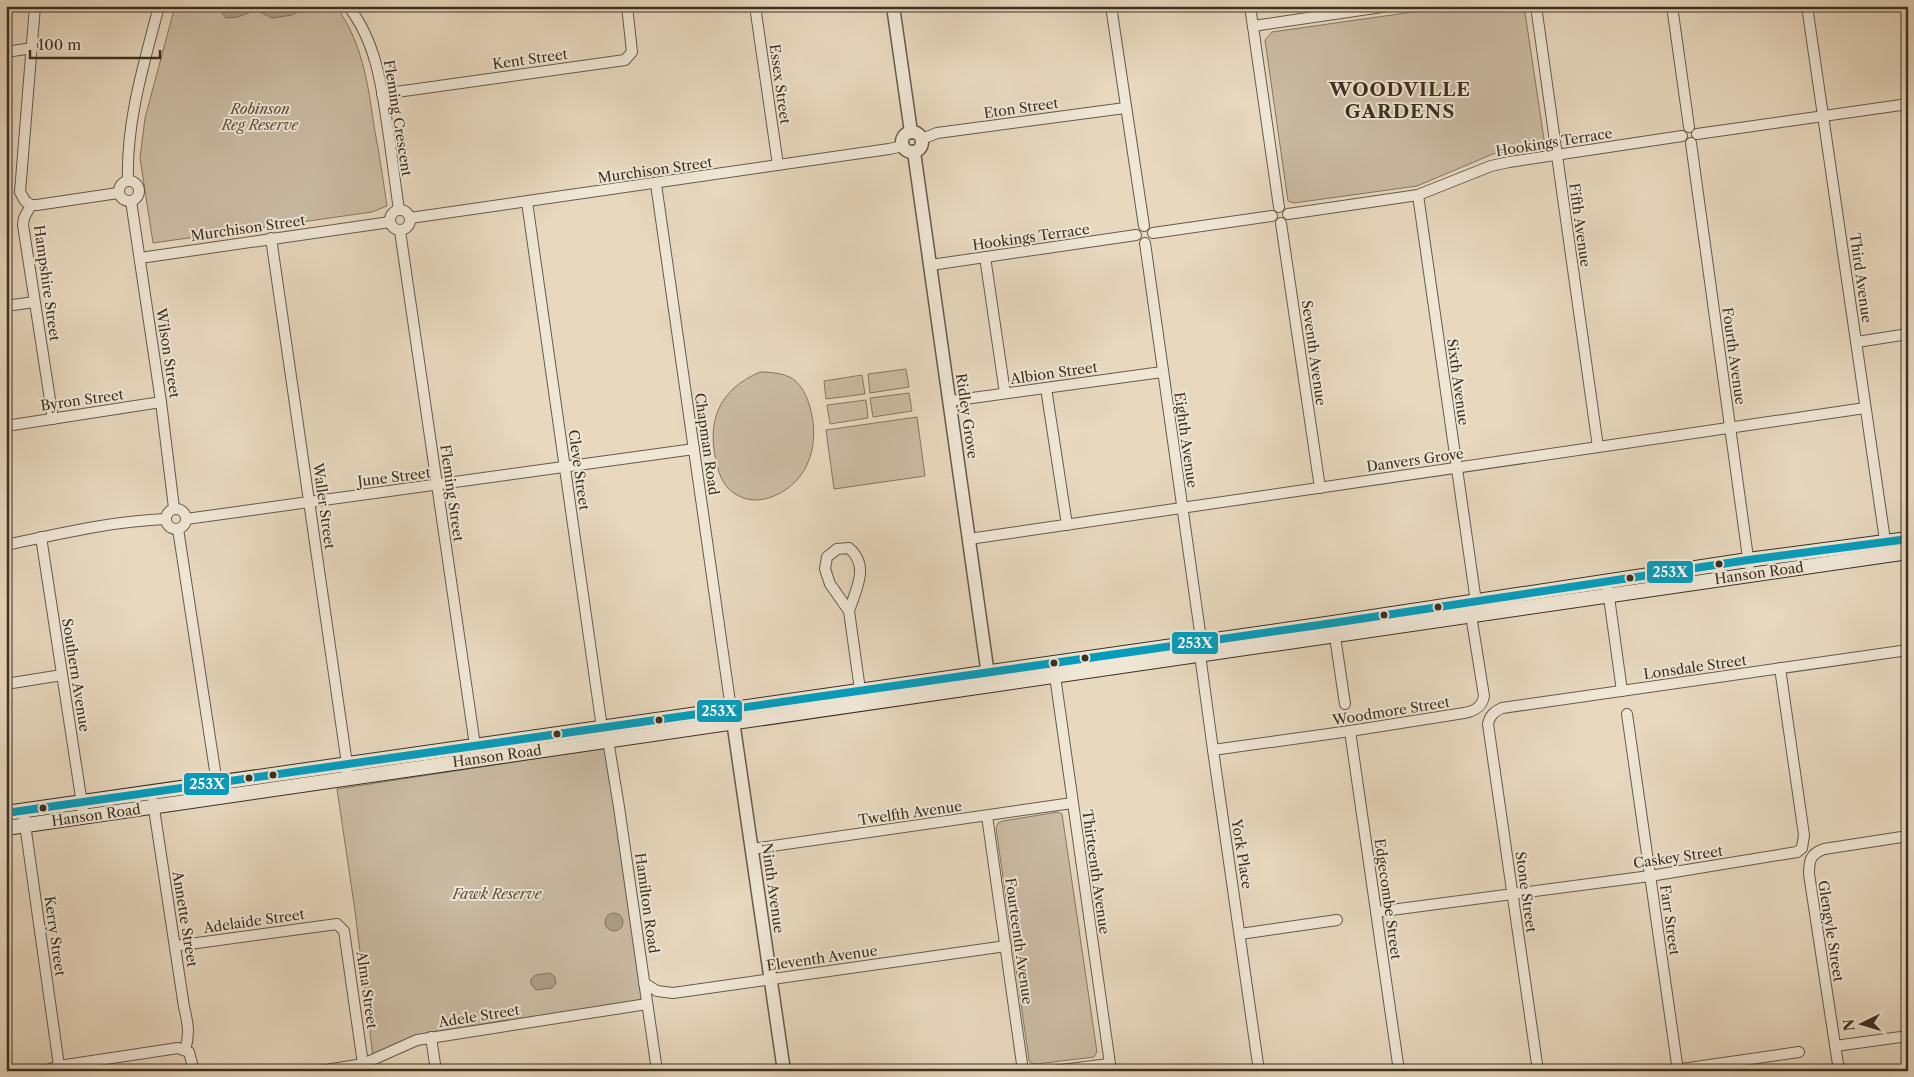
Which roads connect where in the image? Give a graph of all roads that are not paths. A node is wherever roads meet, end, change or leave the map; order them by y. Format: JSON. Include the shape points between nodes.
{"nodes":[{"id":1,"x":36,"y":6,"type":"edge"},
{"id":2,"x":159,"y":6,"type":"edge"},
{"id":3,"x":348,"y":6,"type":"edge"},
{"id":4,"x":627,"y":6,"type":"edge"},
{"id":5,"x":755,"y":6,"type":"edge"},
{"id":6,"x":893,"y":6,"type":"edge"},
{"id":7,"x":1110,"y":6,"type":"edge"},
{"id":8,"x":1250,"y":6,"type":"edge"},
{"id":9,"x":1389,"y":6,"type":"edge"},
{"id":10,"x":1536,"y":6,"type":"edge"},
{"id":11,"x":1672,"y":6,"type":"edge"},
{"id":12,"x":1807,"y":6,"type":"edge"},
{"id":13,"x":1253,"y":26,"type":"junction"},
{"id":14,"x":32,"y":48,"type":"junction"},
{"id":15,"x":6,"y":52,"type":"edge"},
{"id":16,"x":382,"y":94,"type":"junction"},
{"id":17,"x":1908,"y":104,"type":"edge"},
{"id":18,"x":1125,"y":108,"type":"junction"},
{"id":19,"x":1823,"y":116,"type":"junction"},
{"id":20,"x":1689,"y":127,"type":"junction"},
{"id":21,"x":1697,"y":134,"type":"junction"},
{"id":22,"x":916,"y":136,"type":"junction"},
{"id":23,"x":1682,"y":136,"type":"junction"},
{"id":24,"x":1691,"y":143,"type":"junction"},
{"id":25,"x":908,"y":149,"type":"junction"},
{"id":26,"x":1557,"y":154,"type":"junction"},
{"id":27,"x":778,"y":165,"type":"junction"},
{"id":28,"x":128,"y":181,"type":"junction"},
{"id":29,"x":656,"y":184,"type":"junction"},
{"id":30,"x":118,"y":193,"type":"junction"},
{"id":31,"x":1418,"y":195,"type":"junction"},
{"id":32,"x":130,"y":202,"type":"junction"},
{"id":33,"x":526,"y":202,"type":"junction"},
{"id":34,"x":31,"y":205,"type":"junction"},
{"id":35,"x":1279,"y":207,"type":"junction"},
{"id":36,"x":399,"y":210,"type":"junction"},
{"id":37,"x":1288,"y":214,"type":"junction"},
{"id":38,"x":1272,"y":216,"type":"junction"},
{"id":39,"x":410,"y":218,"type":"junction"},
{"id":40,"x":390,"y":222,"type":"junction"},
{"id":41,"x":1281,"y":223,"type":"junction"},
{"id":42,"x":1144,"y":226,"type":"junction"},
{"id":43,"x":400,"y":231,"type":"junction"},
{"id":44,"x":1153,"y":233,"type":"junction"},
{"id":45,"x":1136,"y":235,"type":"junction"},
{"id":46,"x":271,"y":238,"type":"junction"},
{"id":47,"x":1145,"y":243,"type":"junction"},
{"id":48,"x":985,"y":257,"type":"junction"},
{"id":49,"x":140,"y":258,"type":"junction"},
{"id":50,"x":931,"y":265,"type":"junction"},
{"id":51,"x":34,"y":302,"type":"junction"},
{"id":52,"x":6,"y":306,"type":"edge"},
{"id":53,"x":1908,"y":334,"type":"edge"},
{"id":54,"x":1857,"y":342,"type":"junction"},
{"id":55,"x":1162,"y":372,"type":"junction"},
{"id":56,"x":1046,"y":388,"type":"junction"},
{"id":57,"x":1005,"y":393,"type":"junction"},
{"id":58,"x":950,"y":401,"type":"junction"},
{"id":59,"x":161,"y":402,"type":"junction"},
{"id":60,"x":1865,"y":408,"type":"junction"},
{"id":61,"x":53,"y":419,"type":"junction"},
{"id":62,"x":6,"y":426,"type":"edge"},
{"id":63,"x":1730,"y":428,"type":"junction"},
{"id":64,"x":1598,"y":447,"type":"junction"},
{"id":65,"x":694,"y":449,"type":"junction"},
{"id":66,"x":565,"y":466,"type":"junction"},
{"id":67,"x":1456,"y":468,"type":"junction"},
{"id":68,"x":437,"y":485,"type":"junction"},
{"id":69,"x":1320,"y":488,"type":"junction"},
{"id":70,"x":309,"y":502,"type":"junction"},
{"id":71,"x":174,"y":508,"type":"junction"},
{"id":72,"x":1182,"y":508,"type":"junction"},
{"id":73,"x":166,"y":519,"type":"junction"},
{"id":74,"x":186,"y":519,"type":"junction"},
{"id":75,"x":1067,"y":524,"type":"junction"},
{"id":76,"x":178,"y":529,"type":"junction"},
{"id":77,"x":41,"y":537,"type":"junction"},
{"id":78,"x":969,"y":539,"type":"junction"},
{"id":79,"x":1908,"y":539,"type":"edge"},
{"id":80,"x":6,"y":545,"type":"edge"},
{"id":81,"x":1886,"y":548,"type":"junction"},
{"id":82,"x":1908,"y":552,"type":"edge"},
{"id":83,"x":1749,"y":567,"type":"junction"},
{"id":84,"x":1608,"y":589,"type":"junction"},
{"id":85,"x":1474,"y":608,"type":"junction"},
{"id":86,"x":849,"y":611,"type":"junction"},
{"id":87,"x":1334,"y":629,"type":"junction"},
{"id":88,"x":1200,"y":648,"type":"junction"},
{"id":89,"x":1908,"y":650,"type":"edge"},
{"id":90,"x":1060,"y":662,"type":"junction"},
{"id":91,"x":1780,"y":668,"type":"junction"},
{"id":92,"x":62,"y":675,"type":"junction"},
{"id":93,"x":1055,"y":676,"type":"junction"},
{"id":94,"x":989,"y":678,"type":"junction"},
{"id":95,"x":6,"y":684,"type":"edge"},
{"id":96,"x":1622,"y":691,"type":"junction"},
{"id":97,"x":861,"y":697,"type":"junction"},
{"id":98,"x":1345,"y":704,"type":"dead end"},
{"id":99,"x":1627,"y":714,"type":"dead end"},
{"id":100,"x":732,"y":716,"type":"junction"},
{"id":101,"x":1489,"y":717,"type":"joint"},
{"id":102,"x":1350,"y":731,"type":"junction"},
{"id":103,"x":605,"y":734,"type":"junction"},
{"id":104,"x":1212,"y":750,"type":"junction"},
{"id":105,"x":476,"y":753,"type":"junction"},
{"id":106,"x":348,"y":771,"type":"junction"},
{"id":107,"x":216,"y":783,"type":"junction"},
{"id":108,"x":152,"y":792,"type":"junction"},
{"id":109,"x":219,"y":797,"type":"junction"},
{"id":110,"x":82,"y":802,"type":"junction"},
{"id":111,"x":1072,"y":803,"type":"junction"},
{"id":112,"x":154,"y":806,"type":"junction"},
{"id":113,"x":23,"y":810,"type":"junction"},
{"id":114,"x":6,"y":813,"type":"edge"},
{"id":115,"x":84,"y":816,"type":"junction"},
{"id":116,"x":987,"y":816,"type":"junction"},
{"id":117,"x":25,"y":825,"type":"junction"},
{"id":118,"x":6,"y":828,"type":"edge"},
{"id":119,"x":1908,"y":836,"type":"edge"},
{"id":120,"x":752,"y":849,"type":"junction"},
{"id":121,"x":1650,"y":876,"type":"junction"},
{"id":122,"x":1512,"y":894,"type":"junction"},
{"id":123,"x":1376,"y":912,"type":"junction"},
{"id":124,"x":1337,"y":920,"type":"dead end"},
{"id":125,"x":337,"y":924,"type":"joint"},
{"id":126,"x":1240,"y":934,"type":"junction"},
{"id":127,"x":175,"y":946,"type":"junction"},
{"id":128,"x":1006,"y":946,"type":"junction"},
{"id":129,"x":770,"y":979,"type":"junction"},
{"id":130,"x":644,"y":983,"type":"junction"},
{"id":131,"x":647,"y":1004,"type":"junction"},
{"id":132,"x":1908,"y":1036,"type":"edge"},
{"id":133,"x":431,"y":1038,"type":"junction"},
{"id":134,"x":1835,"y":1046,"type":"junction"},
{"id":135,"x":181,"y":1049,"type":"junction"},
{"id":136,"x":1799,"y":1052,"type":"dead end"},
{"id":137,"x":363,"y":1064,"type":"junction"},
{"id":138,"x":60,"y":1066,"type":"junction"},
{"id":139,"x":1110,"y":1067,"type":"edge"},
{"id":140,"x":1675,"y":1070,"type":"edge"},
{"id":141,"x":44,"y":1071,"type":"edge"},
{"id":142,"x":194,"y":1071,"type":"edge"},
{"id":143,"x":320,"y":1071,"type":"edge"},
{"id":144,"x":436,"y":1071,"type":"edge"},
{"id":145,"x":657,"y":1071,"type":"edge"},
{"id":146,"x":784,"y":1071,"type":"edge"},
{"id":147,"x":1023,"y":1071,"type":"edge"},
{"id":148,"x":1053,"y":1071,"type":"edge"},
{"id":149,"x":1259,"y":1071,"type":"edge"},
{"id":150,"x":1400,"y":1071,"type":"edge"},
{"id":151,"x":1538,"y":1071,"type":"edge"},
{"id":152,"x":1839,"y":1071,"type":"edge"}],
"edges":[{"from":1,"to":14,"type":"street"},
{"from":2,"to":28,"type":"street","via":[[128,134]]},
{"from":3,"to":16,"type":"street","name":"Fleming Crescent","via":[[374,55]]},
{"from":4,"to":16,"type":"street","name":"Kent Street","via":[[632,52],[625,60]]},
{"from":5,"to":27,"type":"street","name":"Essex Street"},
{"from":6,"to":22,"type":"street"},
{"from":7,"to":18,"type":"street"},
{"from":8,"to":13,"type":"street"},
{"from":9,"to":13,"type":"street"},
{"from":10,"to":26,"type":"street","name":"Fifth Avenue"},
{"from":11,"to":20,"type":"street"},
{"from":12,"to":19,"type":"street","name":"Third Avenue"},
{"from":13,"to":35,"type":"street"},
{"from":14,"to":15,"type":"street"},
{"from":14,"to":34,"type":"street","via":[[20,187],[22,197]]},
{"from":16,"to":36,"type":"street","name":"Fleming Crescent"},
{"from":17,"to":19,"type":"street"},
{"from":18,"to":22,"type":"street","name":"Eton Street"},
{"from":18,"to":42,"type":"street"},
{"from":19,"to":21,"type":"street"},
{"from":19,"to":54,"type":"street","name":"Third Avenue"},
{"from":20,"to":21,"type":"street"},
{"from":20,"to":23,"type":"street","via":[[1682,131]]},
{"from":21,"to":24,"type":"street"},
{"from":22,"to":25,"type":"street","via":[[904,137]]},
{"from":22,"to":25,"type":"street","via":[[922,145],[919,150]]},
{"from":23,"to":24,"type":"street","via":[[1684,141]]},
{"from":23,"to":26,"type":"street","name":"Hookings Terrace"},
{"from":24,"to":63,"type":"street","name":"Fourth Avenue"},
{"from":25,"to":27,"type":"street","name":"Murchison Street"},
{"from":25,"to":50,"type":"street","name":"Ridley Grove"},
{"from":26,"to":31,"type":"street","name":"Hookings Terrace","via":[[1499,164]]},
{"from":26,"to":64,"type":"street","name":"Fifth Avenue"},
{"from":27,"to":29,"type":"street","name":"Murchison Street"},
{"from":28,"to":30,"type":"street","via":[[121,185]]},
{"from":28,"to":32,"type":"street","via":[[135,183],[139,192],[137,198]]},
{"from":29,"to":33,"type":"street","name":"Murchison Street"},
{"from":29,"to":65,"type":"street","name":"Chapman Road"},
{"from":30,"to":32,"type":"street","via":[[124,201]]},
{"from":30,"to":34,"type":"street"},
{"from":31,"to":37,"type":"street","name":"Hookings Terrace"},
{"from":31,"to":67,"type":"street","name":"Sixth Avenue"},
{"from":32,"to":49,"type":"street","name":"Wilson Street"},
{"from":33,"to":39,"type":"street","name":"Murchison Street"},
{"from":33,"to":66,"type":"street","name":"Cleve Street"},
{"from":34,"to":51,"type":"street","name":"Hampshire Street","via":[[23,225]]},
{"from":35,"to":37,"type":"street"},
{"from":35,"to":38,"type":"street"},
{"from":36,"to":39,"type":"street"},
{"from":36,"to":40,"type":"street","via":[[392,214]]},
{"from":37,"to":41,"type":"street","via":[[1286,221]]},
{"from":38,"to":41,"type":"street"},
{"from":38,"to":44,"type":"street"},
{"from":39,"to":43,"type":"street","via":[[408,227]]},
{"from":40,"to":43,"type":"street"},
{"from":40,"to":46,"type":"street","name":"Murchison Street"},
{"from":41,"to":69,"type":"street","name":"Seventh Avenue"},
{"from":42,"to":44,"type":"street"},
{"from":42,"to":45,"type":"street"},
{"from":43,"to":68,"type":"street","name":"Fleming Street"},
{"from":44,"to":47,"type":"street","via":[[1150,241]]},
{"from":45,"to":47,"type":"street"},
{"from":45,"to":48,"type":"street","name":"Hookings Terrace"},
{"from":46,"to":49,"type":"street","name":"Murchison Street"},
{"from":46,"to":70,"type":"street","name":"Waller Street"},
{"from":47,"to":55,"type":"street","name":"Eighth Avenue"},
{"from":48,"to":50,"type":"street","name":"Hookings Terrace"},
{"from":48,"to":57,"type":"street"},
{"from":49,"to":59,"type":"street","name":"Wilson Street"},
{"from":50,"to":58,"type":"street","name":"Ridley Grove"},
{"from":51,"to":52,"type":"street"},
{"from":51,"to":61,"type":"street","name":"Hampshire Street"},
{"from":53,"to":54,"type":"street"},
{"from":54,"to":60,"type":"street","name":"Third Avenue"},
{"from":55,"to":56,"type":"street","name":"Albion Street"},
{"from":55,"to":72,"type":"street","name":"Eighth Avenue"},
{"from":56,"to":57,"type":"street","name":"Albion Street"},
{"from":56,"to":75,"type":"street"},
{"from":57,"to":58,"type":"street","name":"Albion Street"},
{"from":58,"to":78,"type":"street","name":"Ridley Grove"},
{"from":59,"to":61,"type":"street","name":"Byron Street"},
{"from":59,"to":71,"type":"street","name":"Wilson Street"},
{"from":60,"to":63,"type":"street","name":"Danvers Grove"},
{"from":60,"to":81,"type":"street","name":"Third Avenue"},
{"from":61,"to":62,"type":"street","name":"Byron Street"},
{"from":63,"to":64,"type":"street","name":"Danvers Grove"},
{"from":63,"to":83,"type":"street","name":"Fourth Avenue"},
{"from":64,"to":67,"type":"street","name":"Danvers Grove"},
{"from":65,"to":66,"type":"street","name":"June Street"},
{"from":65,"to":100,"type":"street","name":"Chapman Road"},
{"from":66,"to":68,"type":"street","name":"June Street"},
{"from":66,"to":103,"type":"street","name":"Cleve Street"},
{"from":67,"to":69,"type":"street","name":"Danvers Grove"},
{"from":67,"to":85,"type":"street","name":"Sixth Avenue"},
{"from":68,"to":70,"type":"street","name":"June Street"},
{"from":68,"to":105,"type":"street","name":"Fleming Street"},
{"from":69,"to":72,"type":"street","name":"Danvers Grove"},
{"from":70,"to":74,"type":"street","name":"June Street"},
{"from":70,"to":106,"type":"street","name":"Waller Street"},
{"from":71,"to":73,"type":"street"},
{"from":71,"to":74,"type":"street","via":[[182,510]]},
{"from":72,"to":75,"type":"street","name":"Danvers Grove"},
{"from":72,"to":88,"type":"street","name":"Eighth Avenue"},
{"from":73,"to":76,"type":"street","via":[[168,525]]},
{"from":73,"to":77,"type":"street"},
{"from":74,"to":76,"type":"street"},
{"from":75,"to":78,"type":"street","name":"Danvers Grove"},
{"from":76,"to":107,"type":"street"},
{"from":77,"to":80,"type":"street"},
{"from":77,"to":92,"type":"street","name":"Southern Avenue"},
{"from":78,"to":94,"type":"street","name":"Ridley Grove"},
{"from":79,"to":81,"type":"main road","name":"Hanson Road"},
{"from":81,"to":82,"type":"main road","name":"Hanson Road"},
{"from":81,"to":83,"type":"main road","name":"Hanson Road"},
{"from":83,"to":84,"type":"main road","name":"Hanson Road"},
{"from":84,"to":85,"type":"main road","name":"Hanson Road"},
{"from":84,"to":96,"type":"street"},
{"from":85,"to":87,"type":"main road","name":"Hanson Road"},
{"from":85,"to":102,"type":"street","name":"Woodmore Street","via":[[1484,696],[1480,706],[1464,713]]},
{"from":86,"to":86,"type":"street","via":[[830,584],[824,569],[827,557],[837,549],[849,548],[858,555],[861,570]]},
{"from":86,"to":97,"type":"street"},
{"from":87,"to":88,"type":"main road","name":"Hanson Road"},
{"from":87,"to":98,"type":"street"},
{"from":88,"to":90,"type":"main road","name":"Hanson Road"},
{"from":88,"to":93,"type":"main road","name":"Hanson Road"},
{"from":88,"to":104,"type":"street","name":"York Place"},
{"from":89,"to":91,"type":"street","name":"Lonsdale Street"},
{"from":90,"to":93,"type":"main road"},
{"from":90,"to":94,"type":"main road","name":"Hanson Road"},
{"from":91,"to":96,"type":"street","name":"Lonsdale Street"},
{"from":91,"to":121,"type":"street","name":"Caskey Street","via":[[1804,835],[1802,848],[1791,854]]},
{"from":92,"to":95,"type":"street"},
{"from":92,"to":110,"type":"street","name":"Southern Avenue"},
{"from":93,"to":94,"type":"main road","name":"Hanson Road"},
{"from":93,"to":111,"type":"street","name":"Thirteenth Avenue"},
{"from":94,"to":97,"type":"main road","name":"Hanson Road"},
{"from":96,"to":101,"type":"street","name":"Lonsdale Street","via":[[1502,708]]},
{"from":97,"to":100,"type":"main road","name":"Hanson Road"},
{"from":99,"to":121,"type":"street","name":"Farr Street"},
{"from":100,"to":103,"type":"main road","name":"Hanson Road"},
{"from":100,"to":120,"type":"street","name":"Ninth Avenue"},
{"from":101,"to":122,"type":"street","name":"Stone Street"},
{"from":102,"to":104,"type":"street","name":"Woodmore Street"},
{"from":102,"to":123,"type":"street","name":"Edgecombe Street"},
{"from":103,"to":105,"type":"main road","name":"Hanson Road"},
{"from":103,"to":130,"type":"street","name":"Hamilton Road"},
{"from":104,"to":126,"type":"street","name":"York Place"},
{"from":105,"to":106,"type":"main road","name":"Hanson Road"},
{"from":106,"to":107,"type":"main road","name":"Hanson Road"},
{"from":106,"to":109,"type":"main road","name":"Hanson Road"},
{"from":107,"to":108,"type":"main road","name":"Hanson Road"},
{"from":107,"to":109,"type":"street"},
{"from":108,"to":110,"type":"main road","name":"Hanson Road"},
{"from":108,"to":112,"type":"street","name":"Annette Street"},
{"from":109,"to":112,"type":"main road","name":"Hanson Road"},
{"from":110,"to":113,"type":"main road","name":"Hanson Road"},
{"from":110,"to":115,"type":"street","name":"Southern Avenue"},
{"from":111,"to":116,"type":"street","name":"Twelfth Avenue"},
{"from":111,"to":139,"type":"street","name":"Thirteenth Avenue"},
{"from":112,"to":115,"type":"main road","name":"Hanson Road"},
{"from":112,"to":127,"type":"street","name":"Annette Street"},
{"from":113,"to":114,"type":"main road","name":"Hanson Road"},
{"from":113,"to":117,"type":"street","name":"Kerry Street"},
{"from":115,"to":117,"type":"main road","name":"Hanson Road"},
{"from":116,"to":120,"type":"street","name":"Twelfth Avenue"},
{"from":116,"to":128,"type":"street","name":"Fourteenth Avenue"},
{"from":117,"to":118,"type":"main road","name":"Hanson Road"},
{"from":117,"to":138,"type":"street","name":"Kerry Street"},
{"from":119,"to":134,"type":"street","name":"Glengyle Street","via":[[1824,848],[1809,861]]},
{"from":120,"to":129,"type":"street","name":"Ninth Avenue"},
{"from":121,"to":122,"type":"street","name":"Caskey Street"},
{"from":121,"to":140,"type":"street","name":"Farr Street"},
{"from":122,"to":123,"type":"street","name":"Caskey Street"},
{"from":122,"to":151,"type":"street","name":"Stone Street"},
{"from":123,"to":150,"type":"street","name":"Edgecombe Street"},
{"from":124,"to":126,"type":"street"},
{"from":125,"to":127,"type":"street","name":"Adelaide Street"},
{"from":125,"to":137,"type":"street","name":"Alma Street","via":[[344,931]]},
{"from":126,"to":149,"type":"street","name":"York Place"},
{"from":127,"to":135,"type":"street","name":"Annette Street","via":[[189,1030]]},
{"from":128,"to":129,"type":"street","name":"Eleventh Avenue"},
{"from":128,"to":147,"type":"street","name":"Fourteenth Avenue"},
{"from":129,"to":130,"type":"street","name":"Eleventh Avenue","via":[[673,993],[657,991]]},
{"from":129,"to":146,"type":"street","name":"Ninth Avenue"},
{"from":130,"to":131,"type":"street","name":"Hamilton Road"},
{"from":131,"to":133,"type":"street","name":"Adele Street"},
{"from":131,"to":145,"type":"street","name":"Hamilton Road"},
{"from":132,"to":134,"type":"street"},
{"from":133,"to":137,"type":"street","name":"Adele Street","via":[[404,1045]]},
{"from":133,"to":144,"type":"street"},
{"from":134,"to":152,"type":"street","name":"Glengyle Street"},
{"from":135,"to":138,"type":"street"},
{"from":135,"to":142,"type":"street","via":[[189,1052]]},
{"from":136,"to":140,"type":"street"},
{"from":137,"to":143,"type":"street","name":"Adele Street"},
{"from":138,"to":141,"type":"street"},
{"from":139,"to":148,"type":"street"}]}
